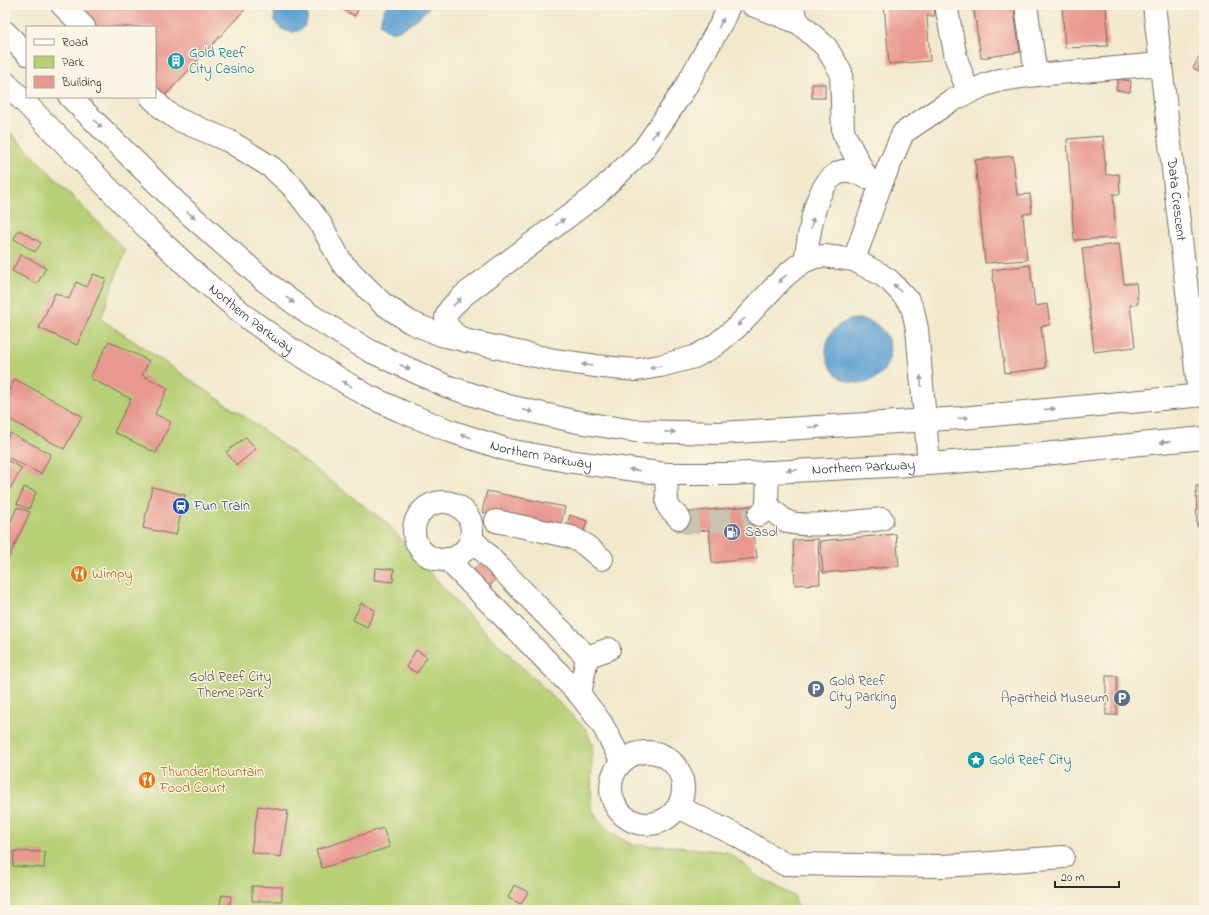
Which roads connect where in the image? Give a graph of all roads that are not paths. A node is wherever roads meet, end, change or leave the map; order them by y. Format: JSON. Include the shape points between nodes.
{"nodes":[{"id":1,"x":62,"y":5,"type":"edge"},
{"id":2,"x":729,"y":5,"type":"edge"},
{"id":3,"x":752,"y":5,"type":"edge"},
{"id":4,"x":946,"y":5,"type":"edge"},
{"id":5,"x":1026,"y":5,"type":"edge"},
{"id":6,"x":1154,"y":5,"type":"edge"},
{"id":7,"x":794,"y":14,"type":"edge"},
{"id":8,"x":83,"y":26,"type":"edge"},
{"id":9,"x":5,"y":32,"type":"edge"},
{"id":10,"x":26,"y":53,"type":"edge"},
{"id":11,"x":1161,"y":64,"type":"junction"},
{"id":12,"x":1036,"y":75,"type":"junction"},
{"id":13,"x":5,"y":82,"type":"edge"},
{"id":14,"x":968,"y":92,"type":"junction"},
{"id":15,"x":71,"y":98,"type":"edge"},
{"id":16,"x":152,"y":98,"type":"edge"},
{"id":17,"x":254,"y":156,"type":"junction"},
{"id":18,"x":278,"y":158,"type":"dead end"},
{"id":19,"x":854,"y":260,"type":"junction"},
{"id":20,"x":805,"y":261,"type":"junction"},
{"id":21,"x":467,"y":341,"type":"junction"},
{"id":22,"x":1202,"y":395,"type":"edge"},
{"id":23,"x":924,"y":420,"type":"junction"},
{"id":24,"x":1204,"y":438,"type":"edge"},
{"id":25,"x":929,"y":464,"type":"junction"},
{"id":26,"x":768,"y":472,"type":"junction"},
{"id":27,"x":666,"y":474,"type":"junction"},
{"id":28,"x":678,"y":518,"type":"tunnel mouth"},
{"id":29,"x":882,"y":519,"type":"dead end"},
{"id":30,"x":496,"y":521,"type":"dead end"},
{"id":31,"x":471,"y":538,"type":"junction"},
{"id":32,"x":447,"y":559,"type":"junction"},
{"id":33,"x":602,"y":559,"type":"dead end"},
{"id":34,"x":609,"y":649,"type":"dead end"},
{"id":35,"x":587,"y":657,"type":"junction"},
{"id":36,"x":580,"y":695,"type":"junction"},
{"id":37,"x":622,"y":762,"type":"junction"},
{"id":38,"x":678,"y":807,"type":"junction"},
{"id":39,"x":1063,"y":857,"type":"dead end"}],
"edges":[{"from":1,"to":8,"type":"main road"},
{"from":21,"to":2,"type":"main road","one_way":true,"via":[[448,328],[446,316],[450,309],[464,295],[595,196],[643,150],[685,88]]},
{"from":3,"to":7,"type":"main road"},
{"from":4,"to":14,"type":"main road","via":[[956,58]]},
{"from":5,"to":12,"type":"main road"},
{"from":6,"to":11,"type":"main road","name":"Data Crescent"},
{"from":20,"to":7,"type":"main road","one_way":true,"via":[[816,202],[822,190],[831,178],[842,171],[866,177],[843,132],[841,72],[826,47]]},
{"from":9,"to":10,"type":"main road"},
{"from":11,"to":12,"type":"main road"},
{"from":11,"to":22,"type":"main road","name":"Data Crescent"},
{"from":12,"to":14,"type":"main road","via":[[1000,80]]},
{"from":27,"to":13,"type":"main road","name":"Northern Parkway","one_way":true,"via":[[567,461],[508,450],[450,431],[356,389],[286,346],[198,276],[150,231]]},
{"from":14,"to":19,"type":"main road","via":[[903,133]]},
{"from":15,"to":23,"type":"main road","one_way":true,"via":[[178,204],[266,282],[308,313],[370,351],[446,386],[508,406],[578,422],[635,431],[720,433]]},
{"from":16,"to":17,"type":"main road","via":[[177,119],[229,140]]},
{"from":17,"to":18,"type":"main road"},
{"from":17,"to":21,"type":"main road","via":[[291,185],[320,223],[342,263],[382,303],[410,322],[440,335]]},
{"from":19,"to":20,"type":"main road","via":[[825,256]]},
{"from":23,"to":19,"type":"main road","one_way":true,"via":[[917,329],[913,310],[908,300],[890,281]]},
{"from":20,"to":21,"type":"main road","one_way":true,"via":[[784,277],[737,327],[714,346],[694,357],[660,366],[636,370],[603,368]]},
{"from":23,"to":22,"type":"main road","one_way":true},
{"from":23,"to":25,"type":"main road"},
{"from":24,"to":25,"type":"main road","name":"Northern Parkway","one_way":true},
{"from":25,"to":26,"type":"main road","name":"Northern Parkway","one_way":true},
{"from":26,"to":27,"type":"main road","name":"Northern Parkway"},
{"from":26,"to":29,"type":"main road","via":[[763,510],[794,524]]},
{"from":27,"to":28,"type":"main road","via":[[667,501],[669,508]]},
{"from":30,"to":33,"type":"main road","via":[[571,536]]},
{"from":31,"to":32,"type":"main road","via":[[464,551],[456,557]]},
{"from":31,"to":32,"type":"main road","via":[[472,525],[462,509],[445,502],[427,507],[416,522],[416,540],[428,555],[437,559]]},
{"from":31,"to":35,"type":"main road"},
{"from":32,"to":36,"type":"main road"},
{"from":34,"to":35,"type":"main road"},
{"from":35,"to":36,"type":"main road"},
{"from":36,"to":37,"type":"main road","via":[[602,724]]},
{"from":37,"to":38,"type":"main road","via":[[642,752],[664,756],[673,763],[680,773],[683,784]]},
{"from":37,"to":38,"type":"main road","via":[[611,784],[616,807],[625,816],[636,822],[660,822]]},
{"from":38,"to":39,"type":"main road","via":[[736,835],[784,864],[942,866]]}]}
